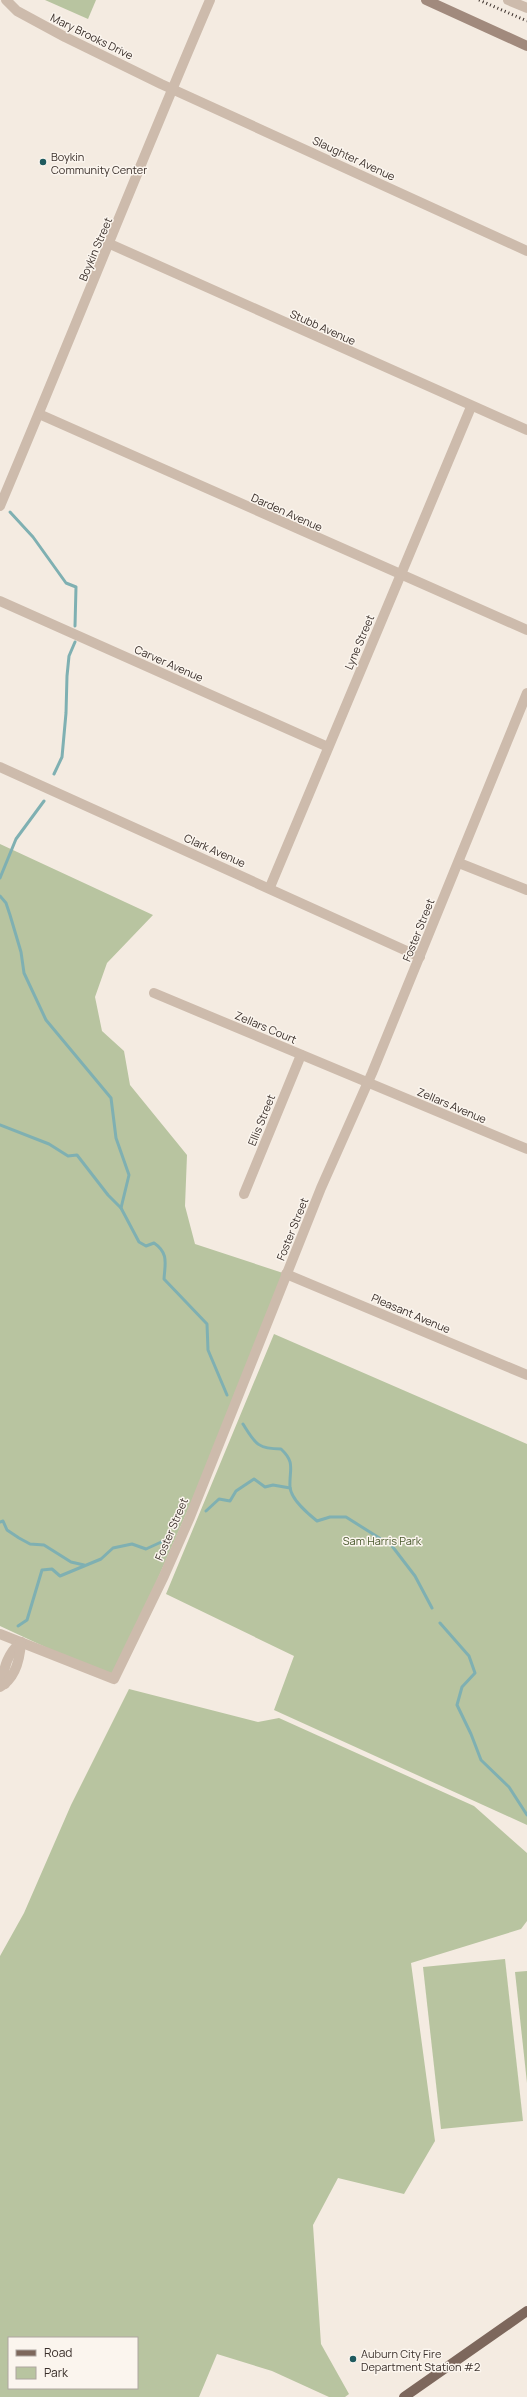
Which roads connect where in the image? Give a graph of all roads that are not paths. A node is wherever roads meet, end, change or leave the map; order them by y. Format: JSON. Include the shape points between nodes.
{"nodes":[{"id":1,"x":6,"y":0,"type":"edge"},
{"id":2,"x":210,"y":0,"type":"edge"},
{"id":3,"x":426,"y":0,"type":"edge"},
{"id":4,"x":508,"y":0,"type":"edge"},
{"id":5,"x":527,"y":8,"type":"edge"},
{"id":6,"x":527,"y":46,"type":"edge"},
{"id":7,"x":172,"y":88,"type":"junction"},
{"id":8,"x":110,"y":244,"type":"junction"},
{"id":9,"x":527,"y":251,"type":"edge"},
{"id":10,"x":472,"y":407,"type":"junction"},
{"id":11,"x":39,"y":414,"type":"junction"},
{"id":12,"x":527,"y":430,"type":"edge"},
{"id":13,"x":0,"y":506,"type":"edge"},
{"id":14,"x":401,"y":575,"type":"junction"},
{"id":15,"x":0,"y":601,"type":"edge"},
{"id":16,"x":527,"y":630,"type":"edge"},
{"id":17,"x":527,"y":694,"type":"edge"},
{"id":18,"x":328,"y":747,"type":"junction"},
{"id":19,"x":0,"y":767,"type":"edge"},
{"id":20,"x":459,"y":863,"type":"junction"},
{"id":21,"x":270,"y":887,"type":"junction"},
{"id":22,"x":527,"y":890,"type":"edge"},
{"id":23,"x":420,"y":956,"type":"junction"},
{"id":24,"x":154,"y":993,"type":"dead end"},
{"id":25,"x":301,"y":1055,"type":"junction"},
{"id":26,"x":367,"y":1083,"type":"junction"},
{"id":27,"x":527,"y":1149,"type":"edge"},
{"id":28,"x":244,"y":1194,"type":"dead end"},
{"id":29,"x":286,"y":1274,"type":"junction"},
{"id":30,"x":527,"y":1375,"type":"edge"},
{"id":31,"x":0,"y":1634,"type":"edge"},
{"id":32,"x":21,"y":1642,"type":"junction"},
{"id":33,"x":3,"y":1685,"type":"edge"},
{"id":34,"x":527,"y":2311,"type":"edge"},
{"id":35,"x":404,"y":2397,"type":"edge"}],
"edges":[{"from":1,"to":7,"type":"street","name":"Mary Brooks Drive","via":[[17,10],[65,37]]},
{"from":2,"to":7,"type":"street","name":"Boykin Street"},
{"from":3,"to":6,"type":"main road"},
{"from":4,"to":5,"type":"street"},
{"from":7,"to":8,"type":"street","name":"Boykin Street"},
{"from":7,"to":9,"type":"street","name":"Slaughter Avenue"},
{"from":8,"to":10,"type":"street","name":"Stubb Avenue"},
{"from":8,"to":11,"type":"street","name":"Boykin Street"},
{"from":10,"to":12,"type":"street","name":"Stubb Avenue"},
{"from":10,"to":14,"type":"street","name":"Lyne Street"},
{"from":11,"to":13,"type":"street","name":"Boykin Street"},
{"from":11,"to":14,"type":"street","name":"Darden Avenue"},
{"from":14,"to":16,"type":"street","name":"Darden Avenue"},
{"from":14,"to":18,"type":"street","name":"Lyne Street"},
{"from":15,"to":18,"type":"street","name":"Carver Avenue"},
{"from":17,"to":20,"type":"street","name":"Foster Street"},
{"from":18,"to":21,"type":"street","name":"Lyne Street"},
{"from":19,"to":21,"type":"street","name":"Clark Avenue"},
{"from":20,"to":22,"type":"street"},
{"from":20,"to":23,"type":"street","name":"Foster Street"},
{"from":21,"to":23,"type":"street","name":"Clark Avenue"},
{"from":23,"to":26,"type":"street","name":"Foster Street"},
{"from":24,"to":25,"type":"street","name":"Zellars Court"},
{"from":25,"to":26,"type":"street","name":"Zellars Court"},
{"from":25,"to":28,"type":"street","name":"Ellis Street"},
{"from":26,"to":27,"type":"street","name":"Zellars Avenue"},
{"from":26,"to":29,"type":"street","name":"Foster Street"},
{"from":29,"to":30,"type":"street","name":"Pleasant Avenue"},
{"from":29,"to":32,"type":"street","name":"Foster Street","via":[[190,1516],[114,1679]]},
{"from":31,"to":32,"type":"street"},
{"from":32,"to":33,"type":"street","via":[[11,1650],[2,1675]]},
{"from":34,"to":35,"type":"main road"}]}
